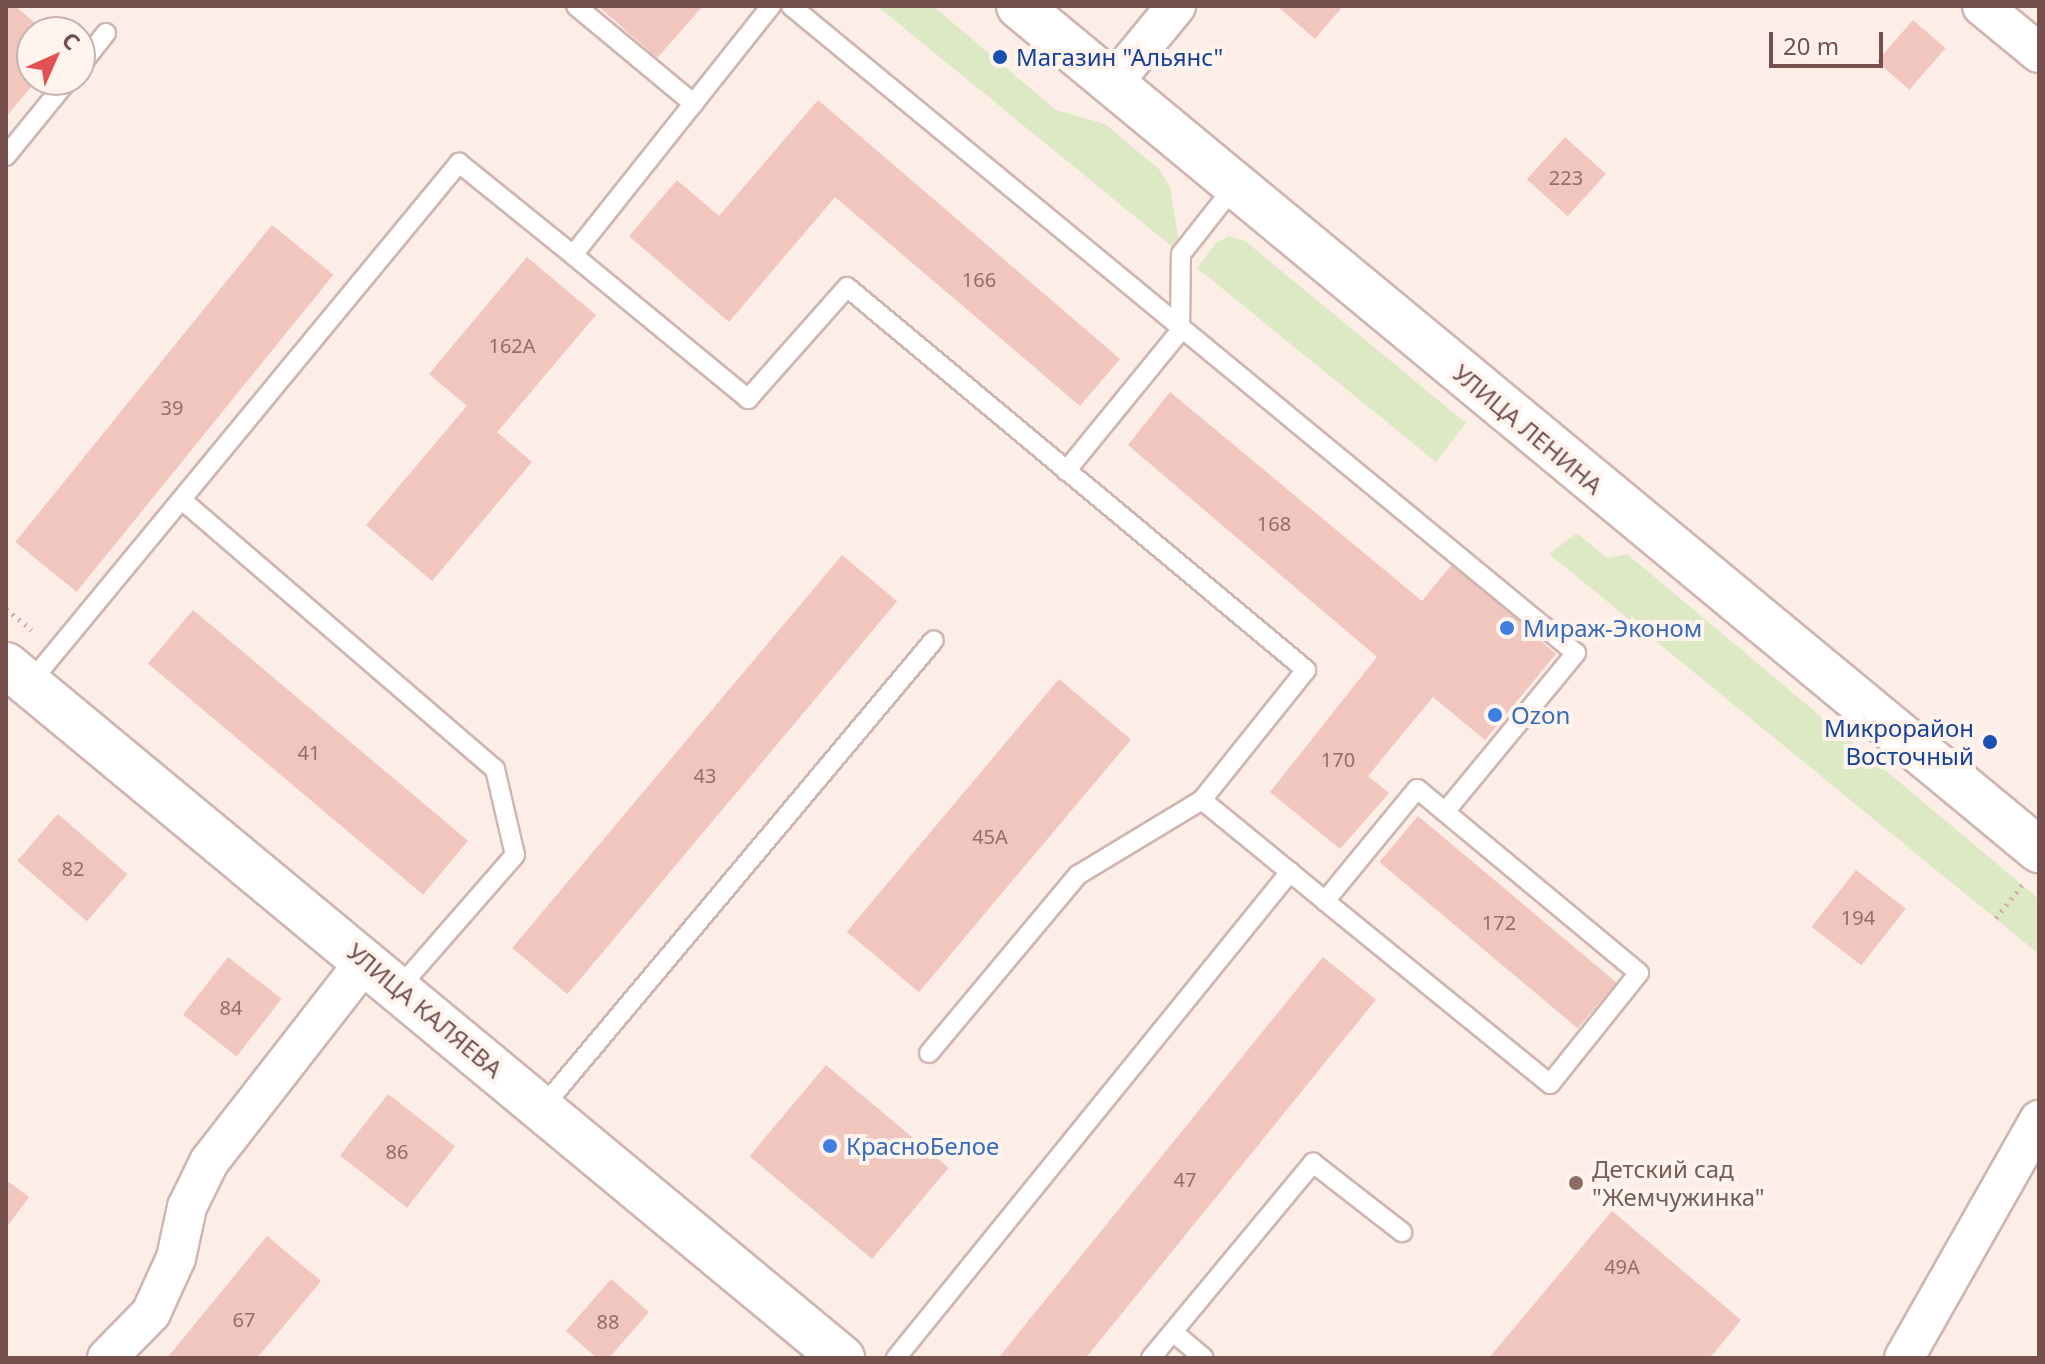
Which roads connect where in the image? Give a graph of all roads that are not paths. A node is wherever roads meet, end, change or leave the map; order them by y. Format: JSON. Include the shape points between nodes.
{"nodes":[{"id":1,"x":576,"y":6,"type":"edge"},
{"id":2,"x":771,"y":6,"type":"edge"},
{"id":3,"x":791,"y":6,"type":"edge"},
{"id":4,"x":1019,"y":6,"type":"edge"},
{"id":5,"x":1176,"y":6,"type":"edge"},
{"id":6,"x":1982,"y":6,"type":"edge"},
{"id":7,"x":106,"y":33,"type":"dead end"},
{"id":8,"x":96,"y":46,"type":"edge"},
{"id":9,"x":2039,"y":53,"type":"edge"},
{"id":10,"x":1112,"y":84,"type":"junction"},
{"id":11,"x":55,"y":96,"type":"edge"},
{"id":12,"x":694,"y":104,"type":"junction"},
{"id":13,"x":6,"y":156,"type":"edge"},
{"id":14,"x":1234,"y":187,"type":"junction"},
{"id":15,"x":573,"y":255,"type":"junction"},
{"id":16,"x":1180,"y":331,"type":"junction"},
{"id":17,"x":1066,"y":471,"type":"junction"},
{"id":18,"x":182,"y":500,"type":"junction"},
{"id":19,"x":934,"y":640,"type":"dead end"},
{"id":20,"x":18,"y":674,"type":"edge"},
{"id":21,"x":1202,"y":800,"type":"junction"},
{"id":22,"x":1445,"y":812,"type":"junction"},
{"id":23,"x":2031,"y":867,"type":"edge"},
{"id":24,"x":1290,"y":872,"type":"junction"},
{"id":25,"x":1325,"y":901,"type":"junction"},
{"id":26,"x":382,"y":974,"type":"junction"},
{"id":27,"x":929,"y":1053,"type":"dead end"},
{"id":28,"x":542,"y":1108,"type":"junction"},
{"id":29,"x":2039,"y":1120,"type":"edge"},
{"id":30,"x":1402,"y":1232,"type":"dead end"},
{"id":31,"x":1173,"y":1332,"type":"junction"},
{"id":32,"x":107,"y":1358,"type":"edge"},
{"id":33,"x":842,"y":1358,"type":"edge"},
{"id":34,"x":896,"y":1358,"type":"edge"},
{"id":35,"x":1151,"y":1358,"type":"edge"},
{"id":36,"x":1204,"y":1358,"type":"edge"},
{"id":37,"x":1904,"y":1358,"type":"edge"}],
"edges":[{"from":1,"to":12,"type":"lane"},
{"from":2,"to":12,"type":"lane"},
{"from":3,"to":16,"type":"lane"},
{"from":4,"to":10,"type":"street","name":"УЛИЦА ЛЕНИНА"},
{"from":5,"to":10,"type":"street"},
{"from":6,"to":9,"type":"street"},
{"from":7,"to":8,"type":"lane"},
{"from":10,"to":14,"type":"street","name":"УЛИЦА ЛЕНИНА"},
{"from":11,"to":13,"type":"lane"},
{"from":12,"to":15,"type":"lane"},
{"from":14,"to":16,"type":"lane","via":[[1181,254]]},
{"from":14,"to":23,"type":"street","name":"УЛИЦА ЛЕНИНА"},
{"from":15,"to":17,"type":"lane","via":[[748,399],[847,287]]},
{"from":15,"to":18,"type":"lane","via":[[459,163]]},
{"from":16,"to":17,"type":"lane"},
{"from":16,"to":22,"type":"lane","via":[[1576,653]]},
{"from":17,"to":21,"type":"lane","via":[[1306,670]]},
{"from":18,"to":20,"type":"lane"},
{"from":18,"to":26,"type":"lane","via":[[495,769],[515,855]]},
{"from":19,"to":28,"type":"lane"},
{"from":20,"to":26,"type":"street","name":"УЛИЦА КАЛЯЕВА"},
{"from":21,"to":24,"type":"lane"},
{"from":21,"to":27,"type":"lane","via":[[1078,875]]},
{"from":22,"to":25,"type":"lane","via":[[1417,789]]},
{"from":22,"to":25,"type":"lane","via":[[1639,973],[1550,1084]]},
{"from":24,"to":25,"type":"lane"},
{"from":24,"to":34,"type":"lane"},
{"from":26,"to":28,"type":"street","name":"УЛИЦА КАЛЯЕВА"},
{"from":26,"to":32,"type":"street","via":[[209,1162],[187,1207],[176,1258],[151,1313]]},
{"from":28,"to":33,"type":"street","name":"УЛИЦА КАЛЯЕВА"},
{"from":29,"to":37,"type":"street"},
{"from":30,"to":31,"type":"lane","via":[[1313,1163]]},
{"from":31,"to":35,"type":"lane"},
{"from":31,"to":36,"type":"lane"}]}
